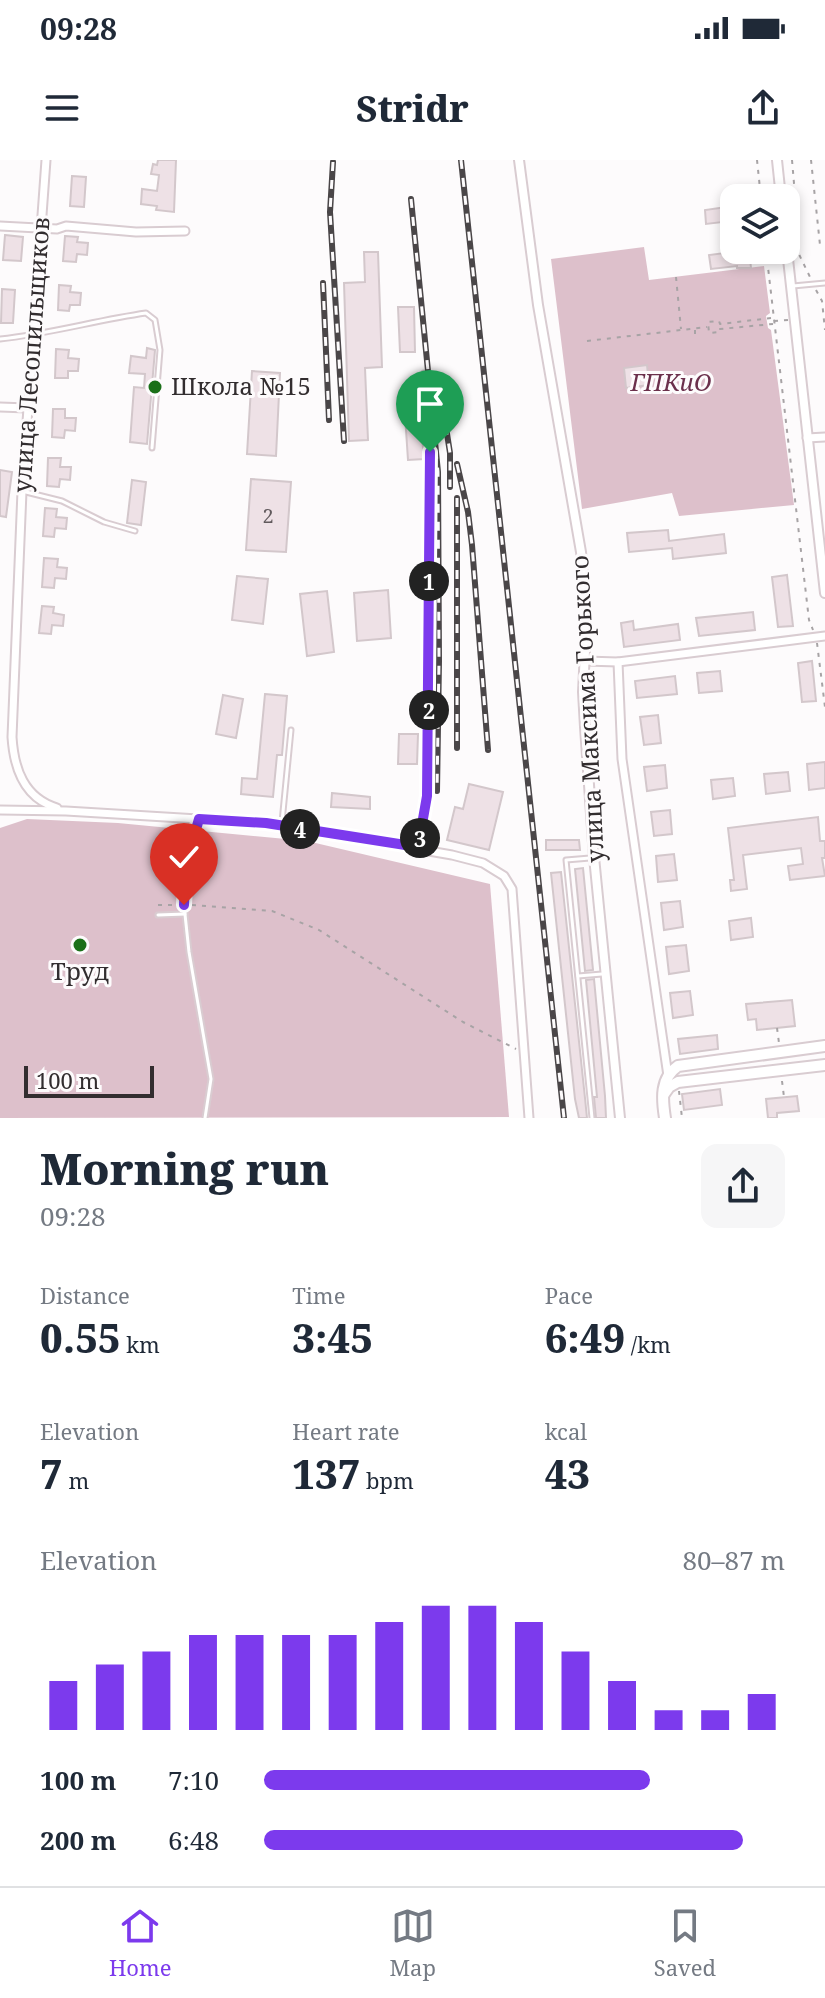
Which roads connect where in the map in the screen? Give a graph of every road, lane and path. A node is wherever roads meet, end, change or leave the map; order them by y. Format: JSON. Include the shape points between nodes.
{"nodes":[{"id":1,"x":46,"y":160,"type":"edge"},
{"id":2,"x":519,"y":160,"type":"edge"},
{"id":3,"x":757,"y":160,"type":"edge"},
{"id":4,"x":777,"y":160,"type":"edge"},
{"id":5,"x":792,"y":160,"type":"edge"},
{"id":6,"x":811,"y":161,"type":"edge"},
{"id":7,"x":818,"y":162,"type":"edge"},
{"id":8,"x":819,"y":172,"type":"dead end"},
{"id":9,"x":812,"y":173,"type":"junction"},
{"id":10,"x":760,"y":184,"type":"edge"},
{"id":11,"x":780,"y":184,"type":"edge"},
{"id":12,"x":815,"y":194,"type":"junction"},
{"id":13,"x":822,"y":194,"type":"dead end"},
{"id":14,"x":824,"y":214,"type":"edge"},
{"id":15,"x":817,"y":215,"type":"junction"},
{"id":16,"x":0,"y":226,"type":"edge"},
{"id":17,"x":40,"y":229,"type":"junction"},
{"id":18,"x":185,"y":231,"type":"dead end"},
{"id":19,"x":820,"y":238,"type":"junction"},
{"id":20,"x":825,"y":238,"type":"edge"},
{"id":21,"x":820,"y":245,"type":"dead end"},
{"id":22,"x":767,"y":264,"type":"edge"},
{"id":23,"x":789,"y":264,"type":"edge"},
{"id":24,"x":676,"y":277,"type":"dead end"},
{"id":25,"x":825,"y":283,"type":"edge"},
{"id":26,"x":814,"y":284,"type":"junction"},
{"id":27,"x":791,"y":286,"type":"junction"},
{"id":28,"x":773,"y":318,"type":"junction"},
{"id":29,"x":764,"y":319,"type":"junction"},
{"id":30,"x":752,"y":320,"type":"junction"},
{"id":31,"x":741,"y":321,"type":"junction"},
{"id":32,"x":730,"y":322,"type":"junction"},
{"id":33,"x":720,"y":324,"type":"junction"},
{"id":34,"x":765,"y":324,"type":"junction"},
{"id":35,"x":773,"y":324,"type":"junction"},
{"id":36,"x":753,"y":325,"type":"junction"},
{"id":37,"x":708,"y":327,"type":"junction"},
{"id":38,"x":742,"y":327,"type":"junction"},
{"id":39,"x":730,"y":328,"type":"junction"},
{"id":40,"x":695,"y":329,"type":"junction"},
{"id":41,"x":720,"y":329,"type":"junction"},
{"id":42,"x":681,"y":330,"type":"junction"},
{"id":43,"x":825,"y":330,"type":"edge"},
{"id":44,"x":32,"y":336,"type":"junction"},
{"id":45,"x":0,"y":339,"type":"edge"},
{"id":46,"x":695,"y":339,"type":"dead end"},
{"id":47,"x":587,"y":341,"type":"dead end"},
{"id":48,"x":424,"y":373,"type":"dead end"},
{"id":49,"x":0,"y":407,"type":"edge"},
{"id":50,"x":27,"y":408,"type":"junction"},
{"id":51,"x":825,"y":437,"type":"edge"},
{"id":52,"x":807,"y":438,"type":"junction"},
{"id":53,"x":152,"y":448,"type":"dead end"},
{"id":54,"x":22,"y":491,"type":"junction"},
{"id":55,"x":135,"y":531,"type":"dead end"},
{"id":56,"x":825,"y":591,"type":"edge"},
{"id":57,"x":816,"y":636,"type":"junction"},
{"id":58,"x":825,"y":636,"type":"edge"},
{"id":59,"x":585,"y":661,"type":"junction"},
{"id":60,"x":618,"y":662,"type":"junction"},
{"id":61,"x":825,"y":707,"type":"edge"},
{"id":62,"x":291,"y":730,"type":"dead end"},
{"id":63,"x":0,"y":810,"type":"edge"},
{"id":64,"x":66,"y":811,"type":"junction"},
{"id":65,"x":199,"y":819,"type":"junction"},
{"id":66,"x":282,"y":826,"type":"junction"},
{"id":67,"x":418,"y":847,"type":"junction"},
{"id":68,"x":594,"y":857,"type":"junction"},
{"id":69,"x":158,"y":905,"type":"dead end"},
{"id":70,"x":184,"y":905,"type":"junction"},
{"id":71,"x":185,"y":914,"type":"junction"},
{"id":72,"x":158,"y":915,"type":"dead end"},
{"id":73,"x":606,"y":974,"type":"junction"},
{"id":74,"x":578,"y":976,"type":"junction"},
{"id":75,"x":825,"y":1046,"type":"edge"},
{"id":76,"x":526,"y":1055,"type":"junction"},
{"id":77,"x":825,"y":1065,"type":"edge"},
{"id":78,"x":668,"y":1076,"type":"junction"},
{"id":79,"x":663,"y":1100,"type":"junction"},
{"id":80,"x":205,"y":1118,"type":"edge"},
{"id":81,"x":529,"y":1118,"type":"edge"},
{"id":82,"x":592,"y":1118,"type":"edge"},
{"id":83,"x":620,"y":1118,"type":"edge"},
{"id":84,"x":665,"y":1118,"type":"edge"}],
"edges":[{"from":1,"to":17,"type":"street","name":"улица Лесопильщиков"},
{"from":2,"to":59,"type":"street","name":"улица Максима Горького","via":[[581,552]]},
{"from":3,"to":10,"type":"path"},
{"from":4,"to":11,"type":"street"},
{"from":5,"to":26,"type":"path","via":[[795,195],[789,196],[795,246]]},
{"from":6,"to":7,"type":"path"},
{"from":6,"to":9,"type":"path"},
{"from":8,"to":9,"type":"path"},
{"from":9,"to":12,"type":"path"},
{"from":12,"to":13,"type":"path"},
{"from":12,"to":15,"type":"path"},
{"from":14,"to":15,"type":"path"},
{"from":15,"to":19,"type":"path"},
{"from":16,"to":17,"type":"street"},
{"from":17,"to":18,"type":"street"},
{"from":17,"to":44,"type":"street","name":"улица Лесопильщиков"},
{"from":19,"to":20,"type":"path"},
{"from":19,"to":21,"type":"path"},
{"from":22,"to":28,"type":"path"},
{"from":23,"to":27,"type":"street"},
{"from":24,"to":42,"type":"path"},
{"from":25,"to":26,"type":"lane"},
{"from":26,"to":27,"type":"lane"},
{"from":26,"to":43,"type":"path"},
{"from":27,"to":52,"type":"street"},
{"from":28,"to":29,"type":"path"},
{"from":28,"to":35,"type":"path"},
{"from":29,"to":30,"type":"path"},
{"from":29,"to":34,"type":"path"},
{"from":30,"to":31,"type":"path"},
{"from":30,"to":36,"type":"path"},
{"from":31,"to":32,"type":"path"},
{"from":31,"to":38,"type":"path"},
{"from":32,"to":33,"type":"path"},
{"from":32,"to":39,"type":"path"},
{"from":33,"to":37,"type":"path","via":[[708,322]]},
{"from":33,"to":41,"type":"path"},
{"from":34,"to":35,"type":"path"},
{"from":34,"to":36,"type":"path"},
{"from":35,"to":57,"type":"path","via":[[809,620]]},
{"from":36,"to":38,"type":"path"},
{"from":37,"to":40,"type":"path"},
{"from":37,"to":41,"type":"path","via":[[709,333]]},
{"from":38,"to":39,"type":"path"},
{"from":39,"to":41,"type":"path"},
{"from":40,"to":42,"type":"path"},
{"from":40,"to":46,"type":"path"},
{"from":42,"to":47,"type":"path"},
{"from":44,"to":45,"type":"lane"},
{"from":44,"to":50,"type":"street","name":"улица Лесопильщиков"},
{"from":44,"to":53,"type":"lane","via":[[146,313],[155,320],[160,350]]},
{"from":48,"to":67,"type":"lane","via":[[430,452],[430,676],[427,796]]},
{"from":49,"to":50,"type":"street"},
{"from":50,"to":54,"type":"street","name":"улица Лесопильщиков"},
{"from":51,"to":52,"type":"street"},
{"from":52,"to":56,"type":"street"},
{"from":54,"to":55,"type":"lane"},
{"from":54,"to":64,"type":"street","name":"улица Лесопильщиков","via":[[13,750],[28,791],[42,803]]},
{"from":57,"to":58,"type":"street"},
{"from":57,"to":60,"type":"street"},
{"from":57,"to":61,"type":"path"},
{"from":59,"to":60,"type":"street"},
{"from":59,"to":68,"type":"street","name":"улица Максима Горького"},
{"from":60,"to":78,"type":"street","name":"улица Максима Горького","via":[[622,759]]},
{"from":62,"to":66,"type":"lane"},
{"from":63,"to":64,"type":"street"},
{"from":64,"to":65,"type":"street"},
{"from":65,"to":66,"type":"street"},
{"from":65,"to":70,"type":"lane","via":[[186,864]]},
{"from":66,"to":67,"type":"street"},
{"from":67,"to":76,"type":"street","via":[[483,863],[504,876],[512,889]]},
{"from":68,"to":73,"type":"street","name":"улица Максима Горького"},
{"from":68,"to":74,"type":"lane","via":[[566,860]]},
{"from":69,"to":70,"type":"path"},
{"from":70,"to":71,"type":"lane"},
{"from":70,"to":76,"type":"path","via":[[272,911],[319,930],[463,1022]]},
{"from":71,"to":72,"type":"lane"},
{"from":71,"to":80,"type":"lane","via":[[211,1079]]},
{"from":73,"to":74,"type":"lane"},
{"from":73,"to":83,"type":"street","name":"улица Максима Горького"},
{"from":74,"to":82,"type":"lane"},
{"from":75,"to":78,"type":"main road","via":[[678,1066]]},
{"from":76,"to":81,"type":"street"},
{"from":77,"to":79,"type":"main road","via":[[678,1082]]},
{"from":78,"to":79,"type":"main road","name":"улица Максима Горького"},
{"from":79,"to":84,"type":"main road","name":"улица Максима Горького"}]}
